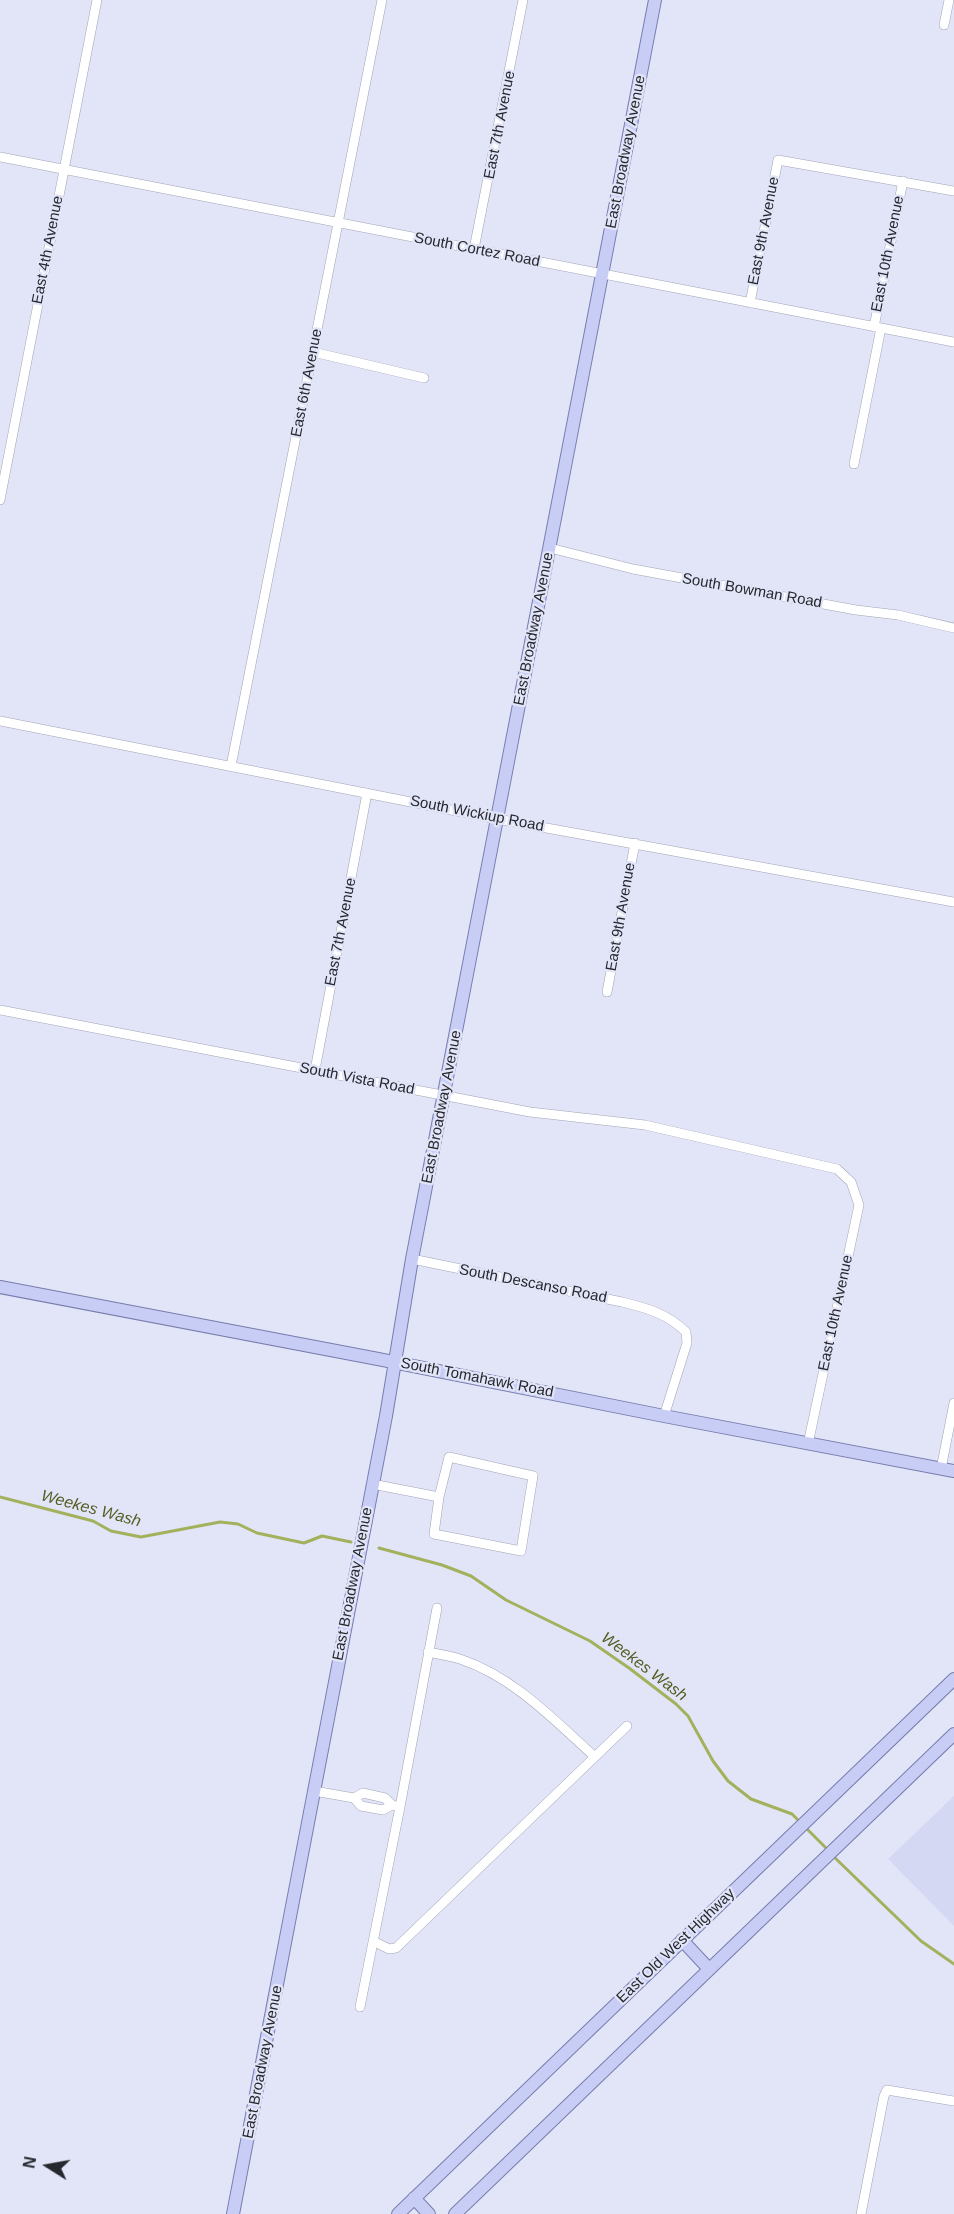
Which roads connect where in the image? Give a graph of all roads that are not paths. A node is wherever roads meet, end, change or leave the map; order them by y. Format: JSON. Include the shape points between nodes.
{"nodes":[{"id":1,"x":96,"y":0,"type":"edge"},
{"id":2,"x":382,"y":0,"type":"edge"},
{"id":3,"x":523,"y":0,"type":"edge"},
{"id":4,"x":655,"y":0,"type":"edge"},
{"id":5,"x":949,"y":0,"type":"edge"},
{"id":6,"x":944,"y":25,"type":"dead end"},
{"id":7,"x":0,"y":157,"type":"edge"},
{"id":8,"x":64,"y":169,"type":"junction"},
{"id":9,"x":903,"y":181,"type":"junction"},
{"id":10,"x":954,"y":191,"type":"edge"},
{"id":11,"x":338,"y":223,"type":"junction"},
{"id":12,"x":474,"y":249,"type":"junction"},
{"id":13,"x":602,"y":274,"type":"junction"},
{"id":14,"x":750,"y":303,"type":"junction"},
{"id":15,"x":877,"y":328,"type":"junction"},
{"id":16,"x":954,"y":342,"type":"edge"},
{"id":17,"x":313,"y":352,"type":"junction"},
{"id":18,"x":424,"y":378,"type":"dead end"},
{"id":19,"x":854,"y":464,"type":"dead end"},
{"id":20,"x":0,"y":500,"type":"edge"},
{"id":21,"x":550,"y":548,"type":"junction"},
{"id":22,"x":954,"y":628,"type":"edge"},
{"id":23,"x":0,"y":721,"type":"edge"},
{"id":24,"x":231,"y":766,"type":"junction"},
{"id":25,"x":367,"y":793,"type":"junction"},
{"id":26,"x":497,"y":819,"type":"junction"},
{"id":27,"x":635,"y":843,"type":"junction"},
{"id":28,"x":954,"y":902,"type":"edge"},
{"id":29,"x":607,"y":992,"type":"dead end"},
{"id":30,"x":0,"y":1010,"type":"edge"},
{"id":31,"x":315,"y":1071,"type":"junction"},
{"id":32,"x":444,"y":1096,"type":"junction"},
{"id":33,"x":851,"y":1182,"type":"joint"},
{"id":34,"x":412,"y":1259,"type":"junction"},
{"id":35,"x":0,"y":1287,"type":"edge"},
{"id":36,"x":396,"y":1362,"type":"junction"},
{"id":37,"x":954,"y":1403,"type":"edge"},
{"id":38,"x":664,"y":1416,"type":"junction"},
{"id":39,"x":808,"y":1444,"type":"junction"},
{"id":40,"x":941,"y":1469,"type":"junction"},
{"id":41,"x":954,"y":1472,"type":"edge"},
{"id":42,"x":372,"y":1484,"type":"junction"},
{"id":43,"x":439,"y":1497,"type":"junction"},
{"id":44,"x":436,"y":1608,"type":"dead end"},
{"id":45,"x":428,"y":1652,"type":"junction"},
{"id":46,"x":954,"y":1679,"type":"edge"},
{"id":47,"x":627,"y":1726,"type":"dead end"},
{"id":48,"x":954,"y":1734,"type":"edge"},
{"id":49,"x":595,"y":1757,"type":"junction"},
{"id":50,"x":314,"y":1791,"type":"junction"},
{"id":51,"x":396,"y":1806,"type":"junction"},
{"id":52,"x":373,"y":1941,"type":"junction"},
{"id":53,"x":682,"y":1941,"type":"junction"},
{"id":54,"x":709,"y":1969,"type":"junction"},
{"id":55,"x":360,"y":2007,"type":"dead end"},
{"id":56,"x":954,"y":2101,"type":"edge"},
{"id":57,"x":414,"y":2198,"type":"junction"},
{"id":58,"x":233,"y":2214,"type":"edge"},
{"id":59,"x":398,"y":2214,"type":"edge"},
{"id":60,"x":429,"y":2214,"type":"edge"},
{"id":61,"x":455,"y":2214,"type":"edge"},
{"id":62,"x":861,"y":2214,"type":"edge"}],
"edges":[{"from":1,"to":8,"type":"street","name":"East 4th Avenue"},
{"from":2,"to":11,"type":"street","name":"East 6th Avenue"},
{"from":3,"to":12,"type":"street","name":"East 7th Avenue"},
{"from":4,"to":13,"type":"main road","name":"East Broadway Avenue"},
{"from":5,"to":6,"type":"street"},
{"from":7,"to":8,"type":"street","name":"South Cortez Road"},
{"from":8,"to":11,"type":"street","name":"South Cortez Road"},
{"from":8,"to":20,"type":"street","name":"East 4th Avenue"},
{"from":9,"to":10,"type":"street"},
{"from":9,"to":14,"type":"street","name":"East 9th Avenue","via":[[778,160]]},
{"from":9,"to":15,"type":"street","name":"East 10th Avenue"},
{"from":11,"to":12,"type":"street","name":"South Cortez Road"},
{"from":11,"to":17,"type":"street","name":"East 6th Avenue"},
{"from":12,"to":13,"type":"street","name":"South Cortez Road"},
{"from":13,"to":14,"type":"street","name":"South Cortez Road"},
{"from":13,"to":21,"type":"main road","name":"East Broadway Avenue"},
{"from":14,"to":15,"type":"street","name":"South Cortez Road"},
{"from":15,"to":16,"type":"street","name":"South Cortez Road"},
{"from":15,"to":19,"type":"street","name":"East 10th Avenue"},
{"from":17,"to":18,"type":"street"},
{"from":17,"to":24,"type":"street","name":"East 6th Avenue"},
{"from":21,"to":22,"type":"street","name":"South Bowman Road","via":[[633,569]]},
{"from":21,"to":26,"type":"main road","name":"East Broadway Avenue"},
{"from":23,"to":24,"type":"street","name":"South Wickiup Road"},
{"from":24,"to":25,"type":"street","name":"South Wickiup Road"},
{"from":25,"to":26,"type":"street","name":"South Wickiup Road"},
{"from":25,"to":31,"type":"street","name":"East 7th Avenue"},
{"from":26,"to":27,"type":"street","name":"South Wickiup Road"},
{"from":26,"to":32,"type":"main road","name":"East Broadway Avenue"},
{"from":27,"to":28,"type":"street","name":"South Wickiup Road"},
{"from":27,"to":29,"type":"street","name":"East 9th Avenue"},
{"from":30,"to":31,"type":"street","name":"South Vista Road"},
{"from":31,"to":32,"type":"street","name":"South Vista Road"},
{"from":32,"to":33,"type":"street","name":"South Vista Road","via":[[530,1112],[645,1125],[837,1169]]},
{"from":32,"to":34,"type":"main road","name":"East Broadway Avenue"},
{"from":33,"to":39,"type":"street","name":"East 10th Avenue","via":[[859,1205]]},
{"from":34,"to":36,"type":"main road","name":"East Broadway Avenue"},
{"from":34,"to":38,"type":"street","name":"South Descanso Road","via":[[653,1310],[679,1324],[686,1332],[687,1343]]},
{"from":35,"to":36,"type":"main road","name":"South Tomahawk Road"},
{"from":36,"to":38,"type":"main road","name":"South Tomahawk Road"},
{"from":36,"to":42,"type":"main road","name":"East Broadway Avenue"},
{"from":37,"to":40,"type":"street"},
{"from":38,"to":39,"type":"main road","name":"South Tomahawk Road"},
{"from":39,"to":40,"type":"main road","name":"South Tomahawk Road"},
{"from":40,"to":41,"type":"main road","name":"South Tomahawk Road"},
{"from":42,"to":43,"type":"street"},
{"from":42,"to":50,"type":"main road","name":"East Broadway Avenue"},
{"from":43,"to":43,"type":"street","via":[[434,1534],[521,1551],[532,1476],[449,1457]]},
{"from":44,"to":45,"type":"street"},
{"from":45,"to":49,"type":"street","via":[[460,1659],[518,1689]]},
{"from":45,"to":51,"type":"street"},
{"from":46,"to":53,"type":"main road","name":"East Old West Highway"},
{"from":47,"to":49,"type":"street"},
{"from":48,"to":54,"type":"main road"},
{"from":49,"to":52,"type":"street","via":[[396,1948]]},
{"from":50,"to":51,"type":"street","via":[[354,1798],[361,1806],[382,1810]]},
{"from":50,"to":58,"type":"main road","name":"East Broadway Avenue"},
{"from":51,"to":52,"type":"street"},
{"from":52,"to":55,"type":"street"},
{"from":53,"to":54,"type":"main road"},
{"from":53,"to":57,"type":"main road","name":"East Old West Highway"},
{"from":54,"to":61,"type":"main road"},
{"from":56,"to":62,"type":"street","via":[[887,2090]]},
{"from":57,"to":59,"type":"main road","name":"East Old West Highway"},
{"from":57,"to":60,"type":"main road"}]}
